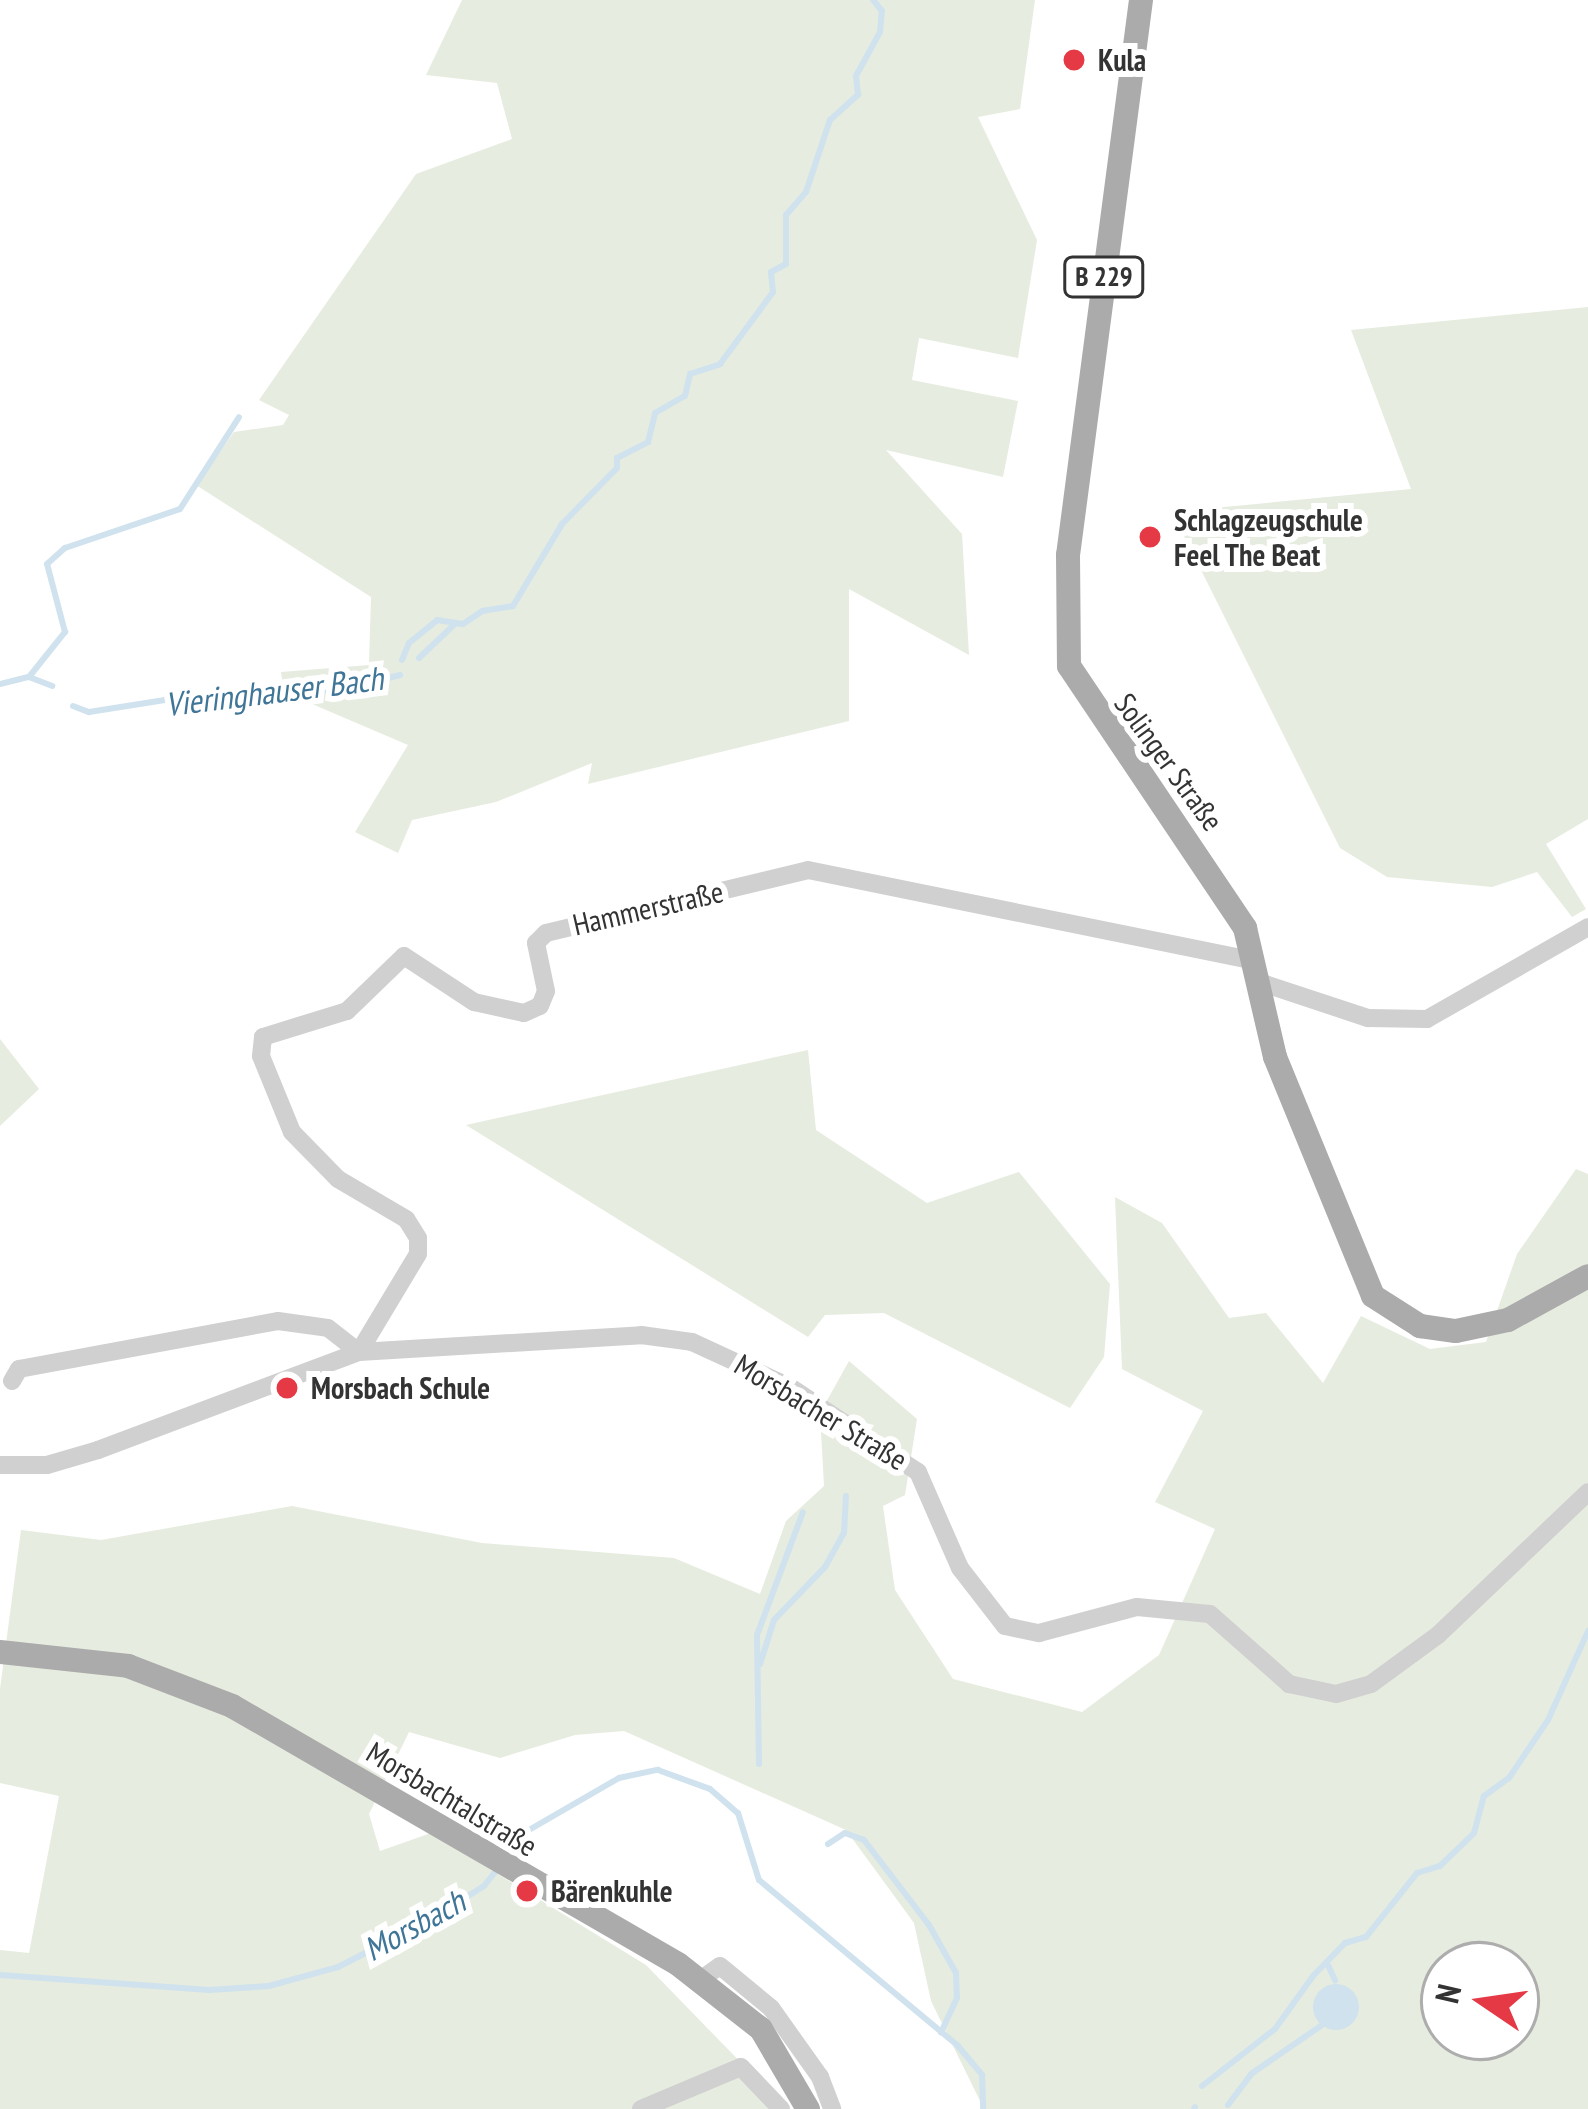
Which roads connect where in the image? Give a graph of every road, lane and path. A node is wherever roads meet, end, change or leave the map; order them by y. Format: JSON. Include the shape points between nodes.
{"nodes":[{"id":1,"x":1141,"y":0,"type":"edge"},
{"id":2,"x":1588,"y":927,"type":"edge"},
{"id":3,"x":1257,"y":972,"type":"junction"},
{"id":4,"x":1588,"y":1276,"type":"edge"},
{"id":5,"x":359,"y":1352,"type":"junction"},
{"id":6,"x":12,"y":1381,"type":"dead end"},
{"id":7,"x":0,"y":1465,"type":"edge"},
{"id":8,"x":1588,"y":1492,"type":"edge"},
{"id":9,"x":0,"y":1652,"type":"edge"},
{"id":10,"x":700,"y":1980,"type":"junction"},
{"id":11,"x":641,"y":2109,"type":"edge"},
{"id":12,"x":781,"y":2109,"type":"edge"},
{"id":13,"x":808,"y":2109,"type":"edge"},
{"id":14,"x":832,"y":2109,"type":"edge"}],
"edges":[{"from":1,"to":3,"type":"main road","name":"Solinger Straße","number":"B 229","via":[[1068,555],[1065,649],[1093,709],[1229,899]]},
{"from":2,"to":3,"type":"street","via":[[1427,1019],[1368,1018]]},
{"from":3,"to":4,"type":"main road","name":"Solinger Straße","number":"B 229","via":[[1275,1057],[1357,1266],[1379,1302],[1420,1326],[1456,1331],[1508,1320]]},
{"from":3,"to":5,"type":"street","name":"Hammerstraße","via":[[808,870],[546,933],[536,943],[546,991],[540,1006],[524,1013],[453,992],[419,961],[390,961],[347,1011],[263,1036],[261,1056],[282,1118],[301,1143],[338,1179],[406,1219],[418,1238],[418,1254]]},
{"from":5,"to":6,"type":"street","via":[[328,1328],[278,1321],[19,1369]]},
{"from":5,"to":7,"type":"street","name":"Morsbacher Straße","via":[[98,1450],[47,1465]]},
{"from":5,"to":8,"type":"street","name":"Morsbacher Straße","via":[[641,1335],[692,1342],[790,1387],[918,1472],[959,1568],[1005,1626],[1039,1633],[1137,1607],[1210,1614],[1289,1684],[1322,1693],[1370,1684],[1438,1635]]},
{"from":9,"to":10,"type":"main road","name":"Morsbachtalstraße","via":[[99,1660],[189,1685]]},
{"from":10,"to":13,"type":"main road","name":"Morsbachtalstraße","via":[[761,2029]]},
{"from":10,"to":14,"type":"street","via":[[720,1966],[771,2008],[820,2077]]},
{"from":11,"to":12,"type":"street","via":[[741,2067]]}]}
